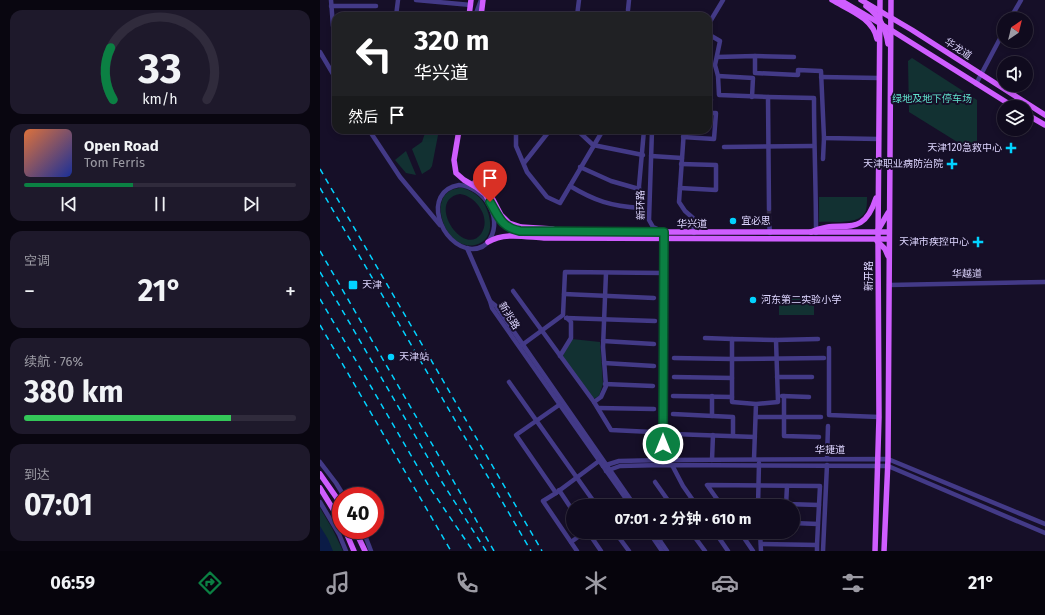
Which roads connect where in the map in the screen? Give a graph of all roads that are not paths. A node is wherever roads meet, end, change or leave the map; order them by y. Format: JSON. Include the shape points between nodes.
{"nodes":[{"id":1,"x":331,"y":0,"type":"edge"},
{"id":2,"x":398,"y":0,"type":"edge"},
{"id":3,"x":416,"y":0,"type":"edge"},
{"id":4,"x":482,"y":0,"type":"edge"},
{"id":5,"x":579,"y":0,"type":"edge"},
{"id":6,"x":629,"y":0,"type":"edge"},
{"id":7,"x":723,"y":0,"type":"edge"},
{"id":8,"x":832,"y":0,"type":"edge"},
{"id":9,"x":840,"y":0,"type":"edge"},
{"id":10,"x":858,"y":0,"type":"edge"},
{"id":11,"x":862,"y":0,"type":"edge"},
{"id":12,"x":880,"y":0,"type":"edge"},
{"id":13,"x":891,"y":0,"type":"edge"},
{"id":14,"x":1021,"y":0,"type":"edge"},
{"id":15,"x":471,"y":2,"type":"edge"},
{"id":16,"x":331,"y":6,"type":"junction"},
{"id":17,"x":376,"y":6,"type":"dead end"},
{"id":18,"x":628,"y":10,"type":"dead end"},
{"id":19,"x":880,"y":11,"type":"junction"},
{"id":20,"x":396,"y":12,"type":"edge"},
{"id":21,"x":470,"y":12,"type":"edge"},
{"id":22,"x":478,"y":12,"type":"edge"},
{"id":23,"x":481,"y":12,"type":"edge"},
{"id":24,"x":578,"y":12,"type":"edge"},
{"id":25,"x":1014,"y":12,"type":"edge"},
{"id":26,"x":332,"y":16,"type":"edge"},
{"id":27,"x":891,"y":17,"type":"junction"},
{"id":28,"x":712,"y":18,"type":"edge"},
{"id":29,"x":881,"y":22,"type":"junction"},
{"id":30,"x":891,"y":30,"type":"junction"},
{"id":31,"x":712,"y":36,"type":"edge"},
{"id":32,"x":997,"y":44,"type":"edge"},
{"id":33,"x":320,"y":52,"type":"edge"},
{"id":34,"x":879,"y":53,"type":"junction"},
{"id":35,"x":755,"y":56,"type":"junction"},
{"id":36,"x":891,"y":56,"type":"junction"},
{"id":37,"x":718,"y":57,"type":"dead end"},
{"id":38,"x":794,"y":57,"type":"dead end"},
{"id":39,"x":332,"y":70,"type":"edge"},
{"id":40,"x":981,"y":75,"type":"junction"},
{"id":41,"x":718,"y":76,"type":"junction"},
{"id":42,"x":822,"y":77,"type":"junction"},
{"id":43,"x":879,"y":78,"type":"junction"},
{"id":44,"x":976,"y":84,"type":"junction"},
{"id":45,"x":752,"y":97,"type":"junction"},
{"id":46,"x":768,"y":97,"type":"junction"},
{"id":47,"x":1002,"y":100,"type":"edge"},
{"id":48,"x":712,"y":113,"type":"edge"},
{"id":49,"x":1045,"y":115,"type":"edge"},
{"id":50,"x":1033,"y":118,"type":"edge"},
{"id":51,"x":1045,"y":125,"type":"edge"},
{"id":52,"x":372,"y":134,"type":"edge"},
{"id":53,"x":458,"y":134,"type":"edge"},
{"id":54,"x":462,"y":134,"type":"edge"},
{"id":55,"x":516,"y":134,"type":"edge"},
{"id":56,"x":547,"y":134,"type":"edge"},
{"id":57,"x":581,"y":134,"type":"edge"},
{"id":58,"x":600,"y":134,"type":"edge"},
{"id":59,"x":644,"y":134,"type":"edge"},
{"id":60,"x":652,"y":134,"type":"edge"},
{"id":61,"x":684,"y":137,"type":"joint"},
{"id":62,"x":824,"y":138,"type":"junction"},
{"id":63,"x":879,"y":139,"type":"junction"},
{"id":64,"x":593,"y":145,"type":"junction"},
{"id":65,"x":814,"y":146,"type":"junction"},
{"id":66,"x":724,"y":147,"type":"dead end"},
{"id":67,"x":768,"y":147,"type":"junction"},
{"id":68,"x":642,"y":155,"type":"junction"},
{"id":69,"x":651,"y":156,"type":"junction"},
{"id":70,"x":682,"y":158,"type":"junction"},
{"id":71,"x":823,"y":160,"type":"dead end"},
{"id":72,"x":524,"y":163,"type":"junction"},
{"id":73,"x":682,"y":164,"type":"junction"},
{"id":74,"x":580,"y":167,"type":"junction"},
{"id":75,"x":570,"y":186,"type":"junction"},
{"id":76,"x":680,"y":188,"type":"junction"},
{"id":77,"x":639,"y":189,"type":"junction"},
{"id":78,"x":878,"y":190,"type":"junction"},
{"id":79,"x":769,"y":209,"type":"tunnel mouth"},
{"id":80,"x":889,"y":211,"type":"junction"},
{"id":81,"x":769,"y":222,"type":"tunnel mouth"},
{"id":82,"x":442,"y":228,"type":"junction"},
{"id":83,"x":816,"y":231,"type":"junction"},
{"id":84,"x":877,"y":231,"type":"junction"},
{"id":85,"x":573,"y":232,"type":"junction"},
{"id":86,"x":889,"y":232,"type":"junction"},
{"id":87,"x":694,"y":233,"type":"junction"},
{"id":88,"x":770,"y":233,"type":"junction"},
{"id":89,"x":663,"y":235,"type":"junction"},
{"id":90,"x":854,"y":236,"type":"junction"},
{"id":91,"x":875,"y":239,"type":"junction"},
{"id":92,"x":889,"y":240,"type":"junction"},
{"id":93,"x":488,"y":242,"type":"junction"},
{"id":94,"x":467,"y":248,"type":"junction"},
{"id":95,"x":889,"y":259,"type":"junction"},
{"id":96,"x":606,"y":273,"type":"junction"},
{"id":97,"x":663,"y":273,"type":"junction"},
{"id":98,"x":1045,"y":282,"type":"edge"},
{"id":99,"x":889,"y":285,"type":"junction"},
{"id":100,"x":513,"y":291,"type":"dead end"},
{"id":101,"x":564,"y":294,"type":"junction"},
{"id":102,"x":605,"y":296,"type":"junction"},
{"id":103,"x":654,"y":298,"type":"dead end"},
{"id":104,"x":490,"y":301,"type":"junction"},
{"id":105,"x":565,"y":317,"type":"junction"},
{"id":106,"x":604,"y":319,"type":"junction"},
{"id":107,"x":655,"y":321,"type":"dead end"},
{"id":108,"x":542,"y":330,"type":"junction"},
{"id":109,"x":705,"y":338,"type":"dead end"},
{"id":110,"x":732,"y":339,"type":"junction"},
{"id":111,"x":776,"y":340,"type":"junction"},
{"id":112,"x":818,"y":340,"type":"dead end"},
{"id":113,"x":603,"y":341,"type":"junction"},
{"id":114,"x":654,"y":344,"type":"dead end"},
{"id":115,"x":522,"y":345,"type":"junction"},
{"id":116,"x":829,"y":348,"type":"dead end"},
{"id":117,"x":560,"y":356,"type":"junction"},
{"id":118,"x":674,"y":358,"type":"dead end"},
{"id":119,"x":777,"y":358,"type":"junction"},
{"id":120,"x":824,"y":358,"type":"dead end"},
{"id":121,"x":732,"y":359,"type":"junction"},
{"id":122,"x":604,"y":363,"type":"junction"},
{"id":123,"x":654,"y":366,"type":"dead end"},
{"id":124,"x":674,"y":377,"type":"dead end"},
{"id":125,"x":777,"y":377,"type":"junction"},
{"id":126,"x":732,"y":378,"type":"junction"},
{"id":127,"x":812,"y":378,"type":"dead end"},
{"id":128,"x":509,"y":382,"type":"dead end"},
{"id":129,"x":605,"y":384,"type":"junction"},
{"id":130,"x":653,"y":386,"type":"dead end"},
{"id":131,"x":674,"y":396,"type":"dead end"},
{"id":132,"x":712,"y":396,"type":"junction"},
{"id":133,"x":732,"y":396,"type":"junction"},
{"id":134,"x":778,"y":396,"type":"junction"},
{"id":135,"x":784,"y":396,"type":"junction"},
{"id":136,"x":810,"y":397,"type":"dead end"},
{"id":137,"x":594,"y":402,"type":"junction"},
{"id":138,"x":756,"y":404,"type":"junction"},
{"id":139,"x":559,"y":405,"type":"junction"},
{"id":140,"x":598,"y":408,"type":"junction"},
{"id":141,"x":654,"y":409,"type":"dead end"},
{"id":142,"x":673,"y":414,"type":"dead end"},
{"id":143,"x":712,"y":416,"type":"junction"},
{"id":144,"x":784,"y":417,"type":"junction"},
{"id":145,"x":821,"y":417,"type":"dead end"},
{"id":146,"x":879,"y":417,"type":"junction"},
{"id":147,"x":756,"y":418,"type":"junction"},
{"id":148,"x":536,"y":421,"type":"junction"},
{"id":149,"x":828,"y":426,"type":"dead end"},
{"id":150,"x":652,"y":432,"type":"dead end"},
{"id":151,"x":672,"y":434,"type":"dead end"},
{"id":152,"x":713,"y":435,"type":"junction"},
{"id":153,"x":733,"y":436,"type":"junction"},
{"id":154,"x":755,"y":437,"type":"junction"},
{"id":155,"x":819,"y":437,"type":"dead end"},
{"id":156,"x":757,"y":459,"type":"junction"},
{"id":157,"x":827,"y":459,"type":"junction"},
{"id":158,"x":888,"y":459,"type":"junction"},
{"id":159,"x":712,"y":460,"type":"junction"},
{"id":160,"x":599,"y":461,"type":"junction"},
{"id":161,"x":320,"y":462,"type":"edge"},
{"id":162,"x":663,"y":462,"type":"junction"},
{"id":163,"x":878,"y":462,"type":"junction"},
{"id":164,"x":604,"y":465,"type":"junction"},
{"id":165,"x":672,"y":465,"type":"junction"},
{"id":166,"x":759,"y":465,"type":"junction"},
{"id":167,"x":827,"y":465,"type":"junction"},
{"id":168,"x":888,"y":466,"type":"junction"},
{"id":169,"x":608,"y":470,"type":"junction"},
{"id":170,"x":320,"y":474,"type":"edge"},
{"id":171,"x":577,"y":478,"type":"junction"},
{"id":172,"x":655,"y":482,"type":"dead end"},
{"id":173,"x":758,"y":485,"type":"junction"},
{"id":174,"x":787,"y":486,"type":"junction"},
{"id":175,"x":338,"y":487,"type":"edge"},
{"id":176,"x":320,"y":488,"type":"edge"},
{"id":177,"x":332,"y":491,"type":"edge"},
{"id":178,"x":557,"y":492,"type":"junction"},
{"id":179,"x":592,"y":499,"type":"edge"},
{"id":180,"x":627,"y":499,"type":"edge"},
{"id":181,"x":630,"y":499,"type":"edge"},
{"id":182,"x":667,"y":499,"type":"edge"},
{"id":183,"x":692,"y":499,"type":"edge"},
{"id":184,"x":717,"y":499,"type":"edge"},
{"id":185,"x":758,"y":499,"type":"edge"},
{"id":186,"x":786,"y":499,"type":"edge"},
{"id":187,"x":320,"y":502,"type":"edge"},
{"id":188,"x":566,"y":503,"type":"edge"},
{"id":189,"x":800,"y":505,"type":"edge"},
{"id":190,"x":818,"y":505,"type":"junction"},
{"id":191,"x":332,"y":507,"type":"edge"},
{"id":192,"x":800,"y":523,"type":"edge"},
{"id":193,"x":818,"y":524,"type":"junction"},
{"id":194,"x":1045,"y":524,"type":"edge"},
{"id":195,"x":1045,"y":533,"type":"edge"},
{"id":196,"x":349,"y":539,"type":"edge"},
{"id":197,"x":359,"y":539,"type":"edge"},
{"id":198,"x":366,"y":539,"type":"edge"},
{"id":199,"x":576,"y":539,"type":"edge"},
{"id":200,"x":592,"y":539,"type":"edge"},
{"id":201,"x":620,"y":539,"type":"edge"},
{"id":202,"x":654,"y":539,"type":"edge"},
{"id":203,"x":696,"y":539,"type":"edge"},
{"id":204,"x":719,"y":539,"type":"edge"},
{"id":205,"x":745,"y":539,"type":"edge"},
{"id":206,"x":761,"y":539,"type":"edge"},
{"id":207,"x":659,"y":540,"type":"edge"},
{"id":208,"x":571,"y":542,"type":"junction"},
{"id":209,"x":761,"y":544,"type":"junction"},
{"id":210,"x":817,"y":545,"type":"junction"},
{"id":211,"x":346,"y":551,"type":"edge"},
{"id":212,"x":354,"y":551,"type":"edge"},
{"id":213,"x":365,"y":551,"type":"edge"},
{"id":214,"x":371,"y":551,"type":"edge"},
{"id":215,"x":577,"y":551,"type":"edge"},
{"id":216,"x":601,"y":551,"type":"edge"},
{"id":217,"x":629,"y":551,"type":"edge"},
{"id":218,"x":662,"y":551,"type":"edge"},
{"id":219,"x":667,"y":551,"type":"edge"},
{"id":220,"x":705,"y":551,"type":"edge"},
{"id":221,"x":728,"y":551,"type":"edge"},
{"id":222,"x":753,"y":551,"type":"edge"},
{"id":223,"x":761,"y":551,"type":"edge"},
{"id":224,"x":817,"y":551,"type":"edge"},
{"id":225,"x":823,"y":551,"type":"edge"},
{"id":226,"x":875,"y":551,"type":"edge"},
{"id":227,"x":884,"y":551,"type":"edge"}],
"edges":[{"from":1,"to":16,"type":"street"},
{"from":2,"to":20,"type":"street"},
{"from":3,"to":15,"type":"street"},
{"from":4,"to":22,"type":"street"},
{"from":4,"to":23,"type":"main road"},
{"from":5,"to":24,"type":"street"},
{"from":6,"to":18,"type":"street"},
{"from":7,"to":28,"type":"street"},
{"from":8,"to":34,"type":"main road","via":[[870,24],[876,33]]},
{"from":9,"to":29,"type":"main road"},
{"from":10,"to":29,"type":"main road"},
{"from":11,"to":19,"type":"main road","name":"华龙道"},
{"from":12,"to":19,"type":"main road","name":"新开路"},
{"from":13,"to":27,"type":"main road","name":"新开路"},
{"from":14,"to":25,"type":"street"},
{"from":15,"to":21,"type":"main road"},
{"from":16,"to":17,"type":"street"},
{"from":16,"to":26,"type":"street"},
{"from":19,"to":27,"type":"main road","name":"华龙道"},
{"from":19,"to":29,"type":"main road","name":"新开路"},
{"from":27,"to":30,"type":"main road","name":"新开路"},
{"from":27,"to":40,"type":"main road","name":"华龙道"},
{"from":29,"to":30,"type":"main road"},
{"from":29,"to":34,"type":"main road","name":"新开路"},
{"from":29,"to":36,"type":"main road"},
{"from":30,"to":36,"type":"main road","name":"新开路"},
{"from":30,"to":44,"type":"main road"},
{"from":31,"to":41,"type":"street","via":[[720,41],[715,65]]},
{"from":32,"to":40,"type":"street"},
{"from":33,"to":39,"type":"street"},
{"from":34,"to":43,"type":"main road","name":"新开路"},
{"from":35,"to":37,"type":"street"},
{"from":35,"to":38,"type":"street"},
{"from":35,"to":42,"type":"street","via":[[756,73],[798,75],[798,70],[821,71]]},
{"from":36,"to":80,"type":"main road","name":"新开路"},
{"from":40,"to":44,"type":"street"},
{"from":40,"to":49,"type":"main road","name":"华龙道"},
{"from":41,"to":45,"type":"street","via":[[719,95]]},
{"from":41,"to":45,"type":"street","via":[[753,78]]},
{"from":42,"to":43,"type":"street"},
{"from":42,"to":62,"type":"street"},
{"from":43,"to":63,"type":"main road","name":"新开路"},
{"from":44,"to":47,"type":"main road"},
{"from":45,"to":46,"type":"street"},
{"from":46,"to":65,"type":"street","via":[[814,98]]},
{"from":46,"to":67,"type":"street"},
{"from":48,"to":61,"type":"street","via":[[716,113],[714,139]]},
{"from":50,"to":51,"type":"main road"},
{"from":52,"to":82,"type":"street","via":[[400,177]]},
{"from":53,"to":85,"type":"main road","name":"华兴道","via":[[454,165],[456,173],[485,194],[500,220],[515,230]]},
{"from":54,"to":85,"type":"main road","via":[[457,164],[459,170],[489,192],[506,221],[516,226]]},
{"from":55,"to":72,"type":"street","via":[[516,146]]},
{"from":56,"to":72,"type":"street"},
{"from":57,"to":64,"type":"street"},
{"from":58,"to":64,"type":"street"},
{"from":59,"to":68,"type":"street"},
{"from":60,"to":69,"type":"street","name":"新环路"},
{"from":61,"to":70,"type":"street"},
{"from":62,"to":63,"type":"street"},
{"from":62,"to":71,"type":"street"},
{"from":63,"to":78,"type":"main road","name":"新开路"},
{"from":64,"to":68,"type":"street"},
{"from":64,"to":74,"type":"street"},
{"from":65,"to":67,"type":"street"},
{"from":65,"to":83,"type":"street"},
{"from":66,"to":67,"type":"street"},
{"from":67,"to":79,"type":"street"},
{"from":68,"to":77,"type":"street"},
{"from":69,"to":70,"type":"street"},
{"from":69,"to":89,"type":"street","name":"新环路","via":[[650,223]]},
{"from":70,"to":73,"type":"street"},
{"from":72,"to":75,"type":"street","via":[[527,172],[547,197],[560,203]]},
{"from":73,"to":76,"type":"street"},
{"from":73,"to":76,"type":"street","via":[[716,165],[716,190]]},
{"from":74,"to":75,"type":"street"},
{"from":74,"to":77,"type":"street","via":[[611,181]]},
{"from":75,"to":77,"type":"street","via":[[596,200],[640,208]]},
{"from":76,"to":87,"type":"street","via":[[680,202],[692,218]]},
{"from":78,"to":83,"type":"main road","via":[[873,208],[861,223],[853,226],[831,226]]},
{"from":78,"to":84,"type":"main road","name":"新开路"},
{"from":80,"to":84,"type":"main road"},
{"from":80,"to":86,"type":"main road","name":"新开路"},
{"from":81,"to":88,"type":"street"},
{"from":82,"to":93,"type":"street","via":[[438,212],[441,195],[454,186],[468,187],[483,197],[492,213],[494,227]]},
{"from":82,"to":94,"type":"street","via":[[455,243]]},
{"from":83,"to":88,"type":"main road","name":"华兴道"},
{"from":83,"to":90,"type":"main road","name":"华兴道"},
{"from":84,"to":86,"type":"main road","name":"华兴道"},
{"from":84,"to":90,"type":"main road","name":"华兴道"},
{"from":84,"to":91,"type":"main road","name":"新开路"},
{"from":84,"to":91,"type":"main road"},
{"from":85,"to":89,"type":"main road","name":"华兴道"},
{"from":86,"to":92,"type":"main road","name":"新开路"},
{"from":87,"to":88,"type":"main road","name":"华兴道"},
{"from":87,"to":89,"type":"main road","name":"华兴道"},
{"from":89,"to":90,"type":"main road","name":"华兴道","via":[[723,239]]},
{"from":89,"to":93,"type":"main road","name":"华兴道","via":[[544,238],[505,236]]},
{"from":89,"to":97,"type":"street"},
{"from":90,"to":91,"type":"main road"},
{"from":91,"to":92,"type":"main road"},
{"from":91,"to":95,"type":"main road"},
{"from":91,"to":146,"type":"main road","name":"新开路"},
{"from":92,"to":95,"type":"main road","name":"新开路"},
{"from":93,"to":94,"type":"street","via":[[478,248]]},
{"from":94,"to":104,"type":"street"},
{"from":95,"to":99,"type":"main road","name":"新开路"},
{"from":96,"to":97,"type":"street"},
{"from":96,"to":101,"type":"street","via":[[565,272]]},
{"from":96,"to":102,"type":"street"},
{"from":97,"to":162,"type":"street"},
{"from":98,"to":99,"type":"street","name":"华越道"},
{"from":99,"to":158,"type":"main road","name":"新开路"},
{"from":100,"to":108,"type":"street"},
{"from":101,"to":102,"type":"street"},
{"from":101,"to":105,"type":"street"},
{"from":102,"to":103,"type":"street"},
{"from":102,"to":106,"type":"street"},
{"from":104,"to":115,"type":"street","name":"新兆路"},
{"from":104,"to":139,"type":"street","name":"新兆路","via":[[492,308]]},
{"from":105,"to":106,"type":"street"},
{"from":105,"to":108,"type":"street"},
{"from":105,"to":117,"type":"street","via":[[571,322],[571,338]]},
{"from":106,"to":107,"type":"street"},
{"from":106,"to":113,"type":"street"},
{"from":108,"to":115,"type":"street"},
{"from":108,"to":117,"type":"street"},
{"from":109,"to":110,"type":"street"},
{"from":110,"to":111,"type":"street"},
{"from":110,"to":121,"type":"street"},
{"from":111,"to":112,"type":"street"},
{"from":111,"to":119,"type":"street"},
{"from":113,"to":114,"type":"street"},
{"from":113,"to":122,"type":"street"},
{"from":115,"to":164,"type":"street","name":"新兆路"},
{"from":116,"to":146,"type":"street","via":[[829,415]]},
{"from":117,"to":137,"type":"street"},
{"from":118,"to":121,"type":"street"},
{"from":119,"to":120,"type":"street"},
{"from":119,"to":121,"type":"street"},
{"from":119,"to":125,"type":"street"},
{"from":121,"to":126,"type":"street"},
{"from":122,"to":123,"type":"street"},
{"from":122,"to":129,"type":"street"},
{"from":124,"to":126,"type":"street"},
{"from":125,"to":127,"type":"street"},
{"from":125,"to":134,"type":"street"},
{"from":126,"to":133,"type":"street"},
{"from":128,"to":148,"type":"street"},
{"from":129,"to":130,"type":"street"},
{"from":129,"to":137,"type":"street","via":[[601,397]]},
{"from":131,"to":132,"type":"street"},
{"from":132,"to":133,"type":"street"},
{"from":132,"to":143,"type":"street"},
{"from":133,"to":138,"type":"street","via":[[732,402]]},
{"from":134,"to":135,"type":"street"},
{"from":134,"to":138,"type":"street","via":[[778,402]]},
{"from":135,"to":136,"type":"street"},
{"from":135,"to":144,"type":"street"},
{"from":137,"to":140,"type":"street"},
{"from":138,"to":147,"type":"street"},
{"from":139,"to":148,"type":"street"},
{"from":139,"to":160,"type":"street","name":"新兆路"},
{"from":140,"to":141,"type":"street"},
{"from":140,"to":150,"type":"street","via":[[611,430]]},
{"from":142,"to":143,"type":"street"},
{"from":143,"to":153,"type":"street","via":[[733,417]]},
{"from":144,"to":145,"type":"street"},
{"from":144,"to":147,"type":"street"},
{"from":144,"to":155,"type":"street","via":[[784,436]]},
{"from":146,"to":163,"type":"main road","name":"新开路"},
{"from":147,"to":154,"type":"street"},
{"from":148,"to":171,"type":"street"},
{"from":148,"to":178,"type":"street","via":[[516,435]]},
{"from":149,"to":157,"type":"street"},
{"from":151,"to":152,"type":"street"},
{"from":152,"to":153,"type":"street"},
{"from":152,"to":159,"type":"street"},
{"from":153,"to":154,"type":"street"},
{"from":154,"to":156,"type":"street"},
{"from":156,"to":157,"type":"street","name":"华捷道"},
{"from":156,"to":159,"type":"street","name":"华捷道"},
{"from":156,"to":166,"type":"street"},
{"from":157,"to":163,"type":"street","name":"华捷道"},
{"from":158,"to":163,"type":"street","name":"华捷道"},
{"from":158,"to":168,"type":"main road","name":"新开路"},
{"from":158,"to":194,"type":"street","name":"华捷道"},
{"from":159,"to":162,"type":"street","name":"华捷道"},
{"from":160,"to":164,"type":"street","name":"新兆路"},
{"from":160,"to":171,"type":"street"},
{"from":161,"to":175,"type":"street"},
{"from":162,"to":164,"type":"street","name":"华捷道","via":[[619,461]]},
{"from":162,"to":165,"type":"street","name":"华捷道"},
{"from":162,"to":169,"type":"street","name":"华捷道","via":[[620,466]]},
{"from":163,"to":167,"type":"street","name":"华捷道"},
{"from":163,"to":168,"type":"street","name":"华捷道"},
{"from":163,"to":226,"type":"main road","name":"新开路"},
{"from":164,"to":169,"type":"street","name":"新兆路"},
{"from":165,"to":166,"type":"street","name":"华捷道"},
{"from":165,"to":183,"type":"street"},
{"from":166,"to":167,"type":"street","name":"华捷道"},
{"from":166,"to":173,"type":"street"},
{"from":167,"to":225,"type":"street"},
{"from":168,"to":195,"type":"street","name":"华捷道"},
{"from":168,"to":227,"type":"main road","name":"新开路"},
{"from":169,"to":180,"type":"street","name":"新兆路"},
{"from":169,"to":181,"type":"street","name":"新兆路"},
{"from":170,"to":177,"type":"main road"},
{"from":171,"to":178,"type":"street"},
{"from":171,"to":179,"type":"street"},
{"from":172,"to":182,"type":"street"},
{"from":173,"to":174,"type":"street"},
{"from":173,"to":184,"type":"street","via":[[707,485]]},
{"from":173,"to":185,"type":"street"},
{"from":174,"to":186,"type":"street"},
{"from":174,"to":190,"type":"street","via":[[820,486]]},
{"from":176,"to":191,"type":"main road"},
{"from":178,"to":188,"type":"street"},
{"from":178,"to":208,"type":"street","via":[[543,501]]},
{"from":187,"to":211,"type":"street"},
{"from":189,"to":190,"type":"street"},
{"from":190,"to":193,"type":"street"},
{"from":192,"to":193,"type":"street"},
{"from":193,"to":210,"type":"street"},
{"from":196,"to":212,"type":"main road"},
{"from":197,"to":213,"type":"main road"},
{"from":198,"to":214,"type":"street"},
{"from":199,"to":208,"type":"street"},
{"from":200,"to":216,"type":"street"},
{"from":201,"to":217,"type":"street"},
{"from":202,"to":218,"type":"street"},
{"from":203,"to":220,"type":"street"},
{"from":204,"to":221,"type":"street"},
{"from":205,"to":222,"type":"street"},
{"from":206,"to":209,"type":"street"},
{"from":207,"to":219,"type":"street"},
{"from":208,"to":215,"type":"street"},
{"from":209,"to":210,"type":"street"},
{"from":209,"to":223,"type":"street"},
{"from":210,"to":224,"type":"street"}]}
